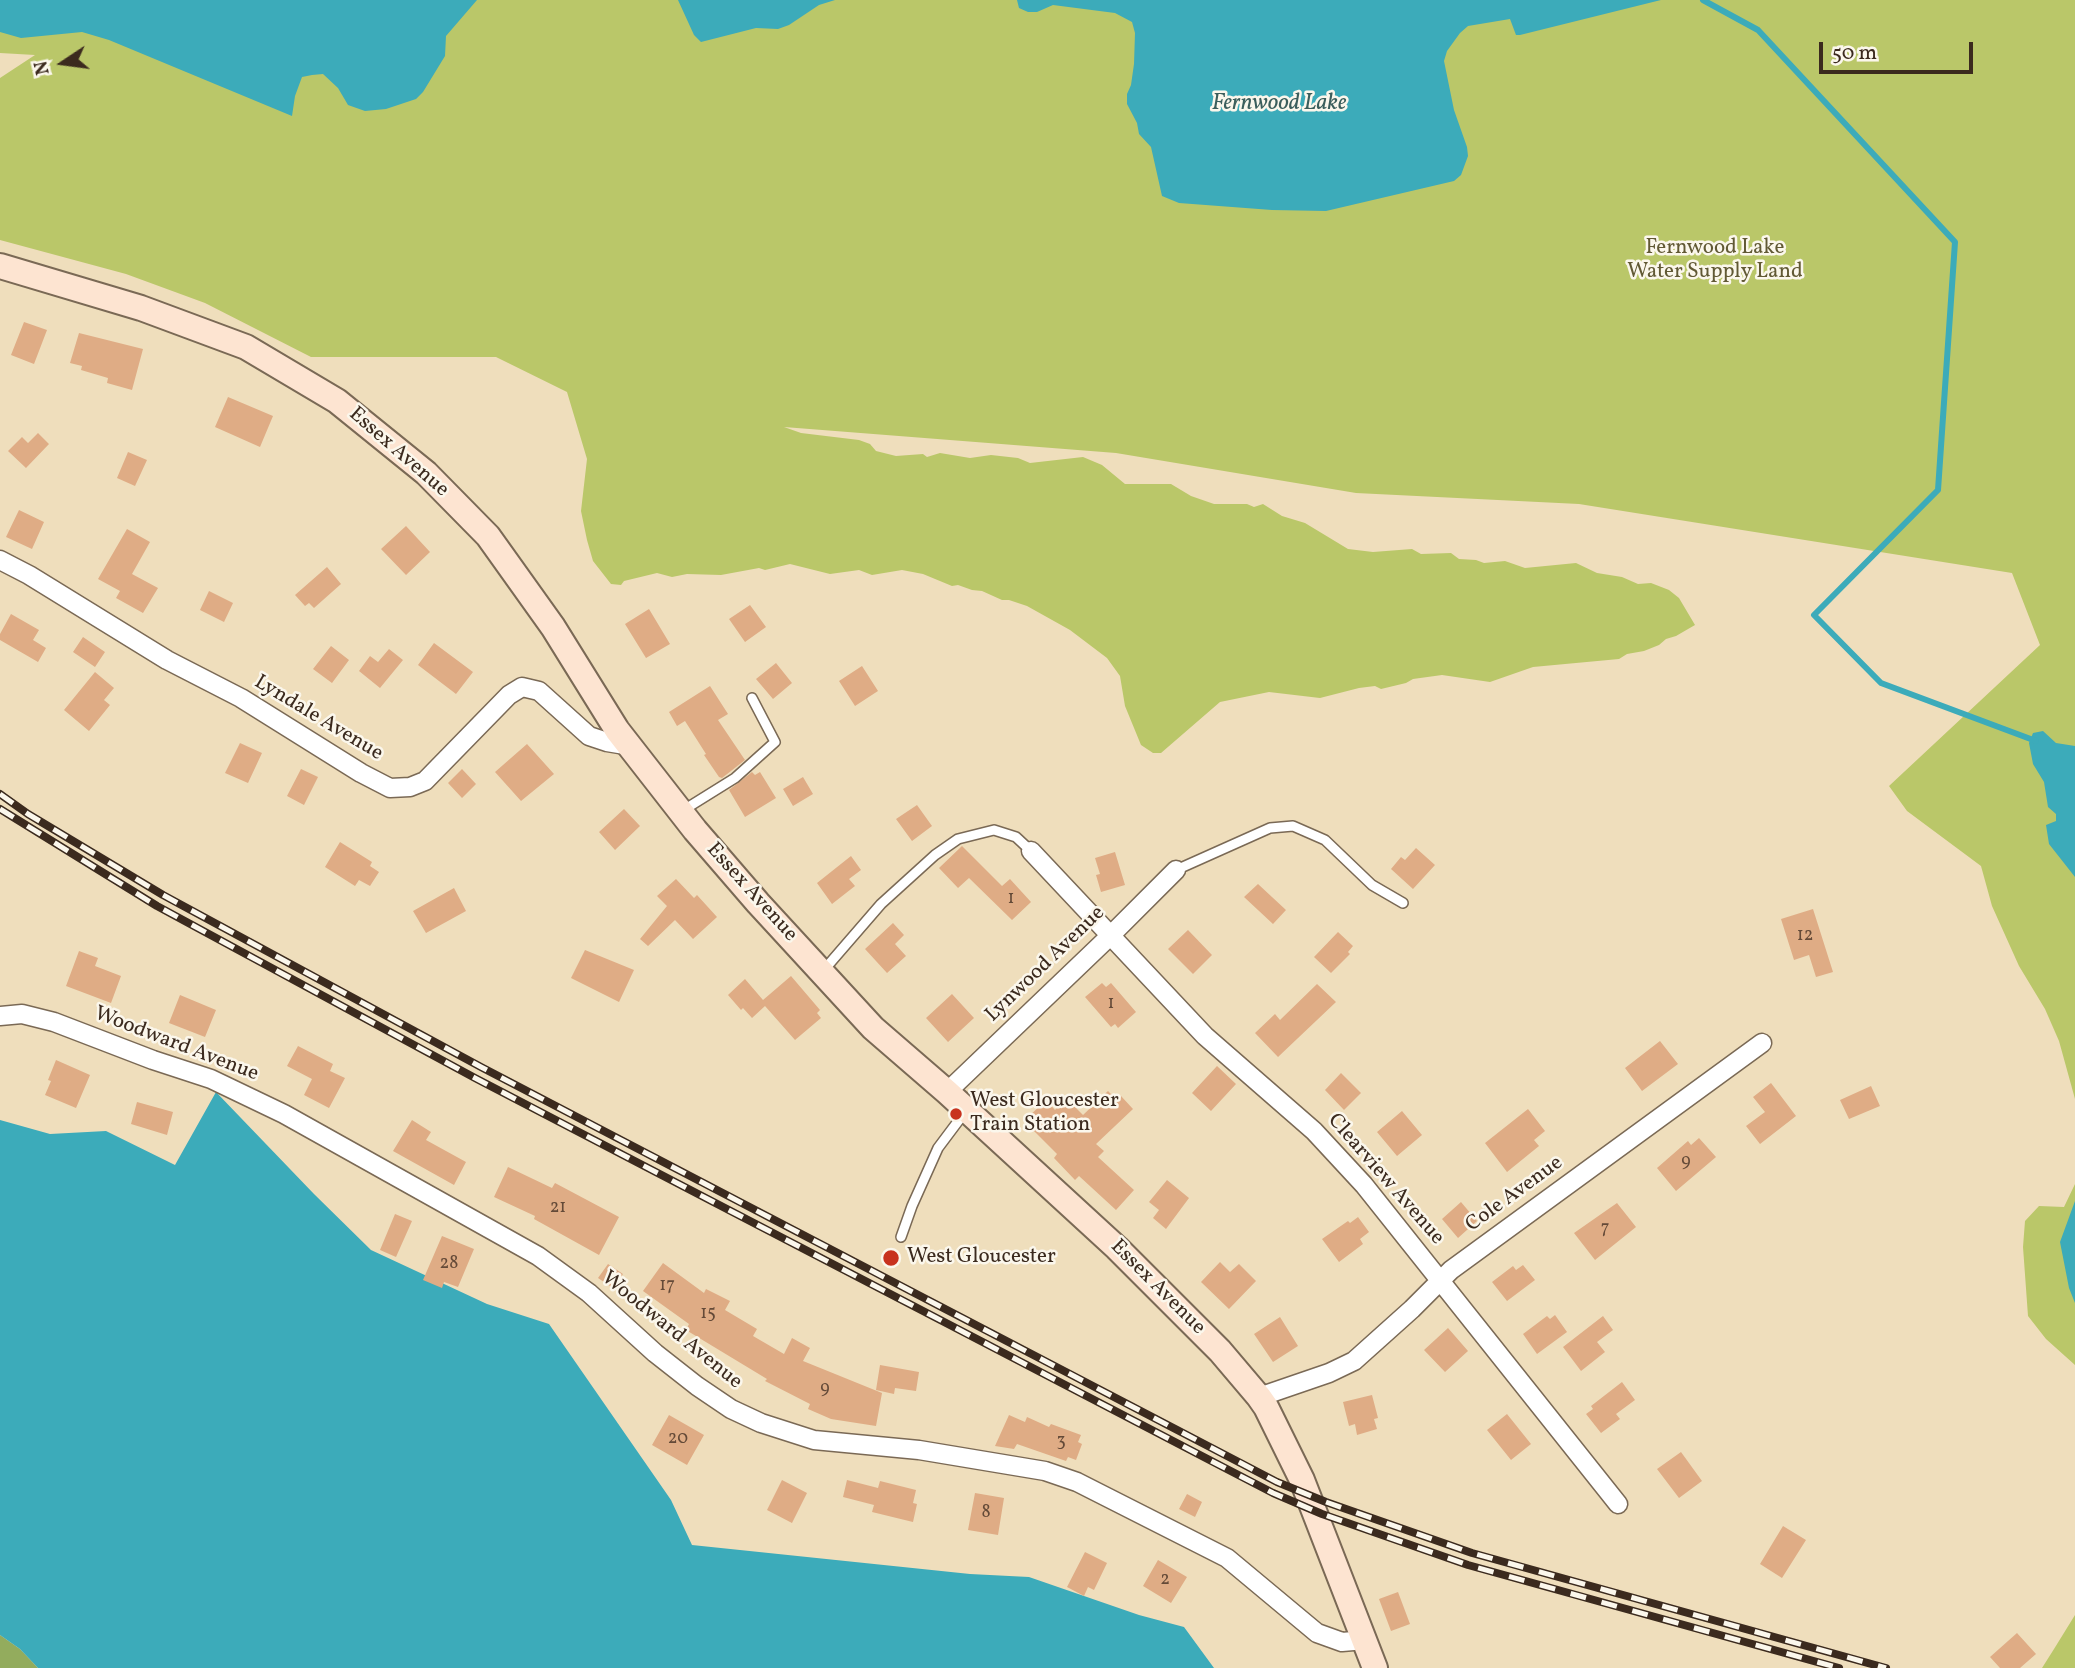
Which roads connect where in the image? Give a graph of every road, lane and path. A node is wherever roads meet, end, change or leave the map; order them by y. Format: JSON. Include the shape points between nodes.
{"nodes":[{"id":1,"x":0,"y":267,"type":"edge"},
{"id":2,"x":0,"y":560,"type":"edge"},
{"id":3,"x":752,"y":698,"type":"dead end"},
{"id":4,"x":631,"y":746,"type":"junction"},
{"id":5,"x":681,"y":812,"type":"junction"},
{"id":6,"x":1031,"y":851,"type":"joint"},
{"id":7,"x":1176,"y":870,"type":"joint"},
{"id":8,"x":1403,"y":903,"type":"dead end"},
{"id":9,"x":1110,"y":936,"type":"junction"},
{"id":10,"x":822,"y":972,"type":"junction"},
{"id":11,"x":0,"y":1016,"type":"edge"},
{"id":12,"x":1762,"y":1043,"type":"dead end"},
{"id":13,"x":947,"y":1092,"type":"junction"},
{"id":14,"x":966,"y":1111,"type":"junction"},
{"id":15,"x":901,"y":1237,"type":"dead end"},
{"id":16,"x":1441,"y":1282,"type":"junction"},
{"id":17,"x":1259,"y":1397,"type":"junction"},
{"id":18,"x":1618,"y":1504,"type":"dead end"},
{"id":19,"x":1364,"y":1640,"type":"junction"},
{"id":20,"x":1376,"y":1668,"type":"edge"}],
"edges":[{"from":1,"to":4,"type":"street","name":"Essex Avenue","via":[[141,308],[246,347],[337,401],[426,473],[488,536]]},
{"from":2,"to":4,"type":"street","name":"Lyndale Avenue","via":[[390,788],[410,788],[425,781],[522,687],[539,691],[589,736]]},
{"from":3,"to":5,"type":"lane","via":[[775,742],[735,778]]},
{"from":4,"to":5,"type":"street","name":"Essex Avenue"},
{"from":5,"to":10,"type":"street","name":"Essex Avenue"},
{"from":6,"to":9,"type":"street","name":"Clearview Avenue"},
{"from":6,"to":10,"type":"lane","via":[[1016,837],[994,830],[958,839],[881,904]]},
{"from":7,"to":8,"type":"lane","via":[[1270,828],[1293,826],[1325,840],[1372,885]]},
{"from":7,"to":9,"type":"street","name":"Lynwood Avenue"},
{"from":9,"to":13,"type":"street","name":"Lynwood Avenue"},
{"from":9,"to":16,"type":"street","name":"Clearview Avenue","via":[[1205,1036],[1314,1130]]},
{"from":10,"to":13,"type":"street","name":"Essex Avenue","via":[[873,1028]]},
{"from":11,"to":19,"type":"street","name":"Woodward Avenue","via":[[22,1014],[54,1022],[211,1079],[284,1114],[538,1255],[697,1386],[761,1423],[814,1440],[932,1452],[1045,1471],[1077,1482],[1227,1558],[1317,1633],[1342,1642]]},
{"from":12,"to":16,"type":"street","name":"Cole Avenue","via":[[1451,1269]]},
{"from":13,"to":14,"type":"street","name":"Essex Avenue"},
{"from":14,"to":15,"type":"lane","via":[[938,1148]]},
{"from":14,"to":17,"type":"street","name":"Essex Avenue","via":[[1117,1248],[1220,1351]]},
{"from":16,"to":17,"type":"street","name":"Cole Avenue","via":[[1354,1361]]},
{"from":16,"to":18,"type":"street","name":"Clearview Avenue"},
{"from":17,"to":19,"type":"street","name":"Essex Avenue","via":[[1302,1480]]},
{"from":19,"to":20,"type":"street","name":"Essex Avenue"}]}
